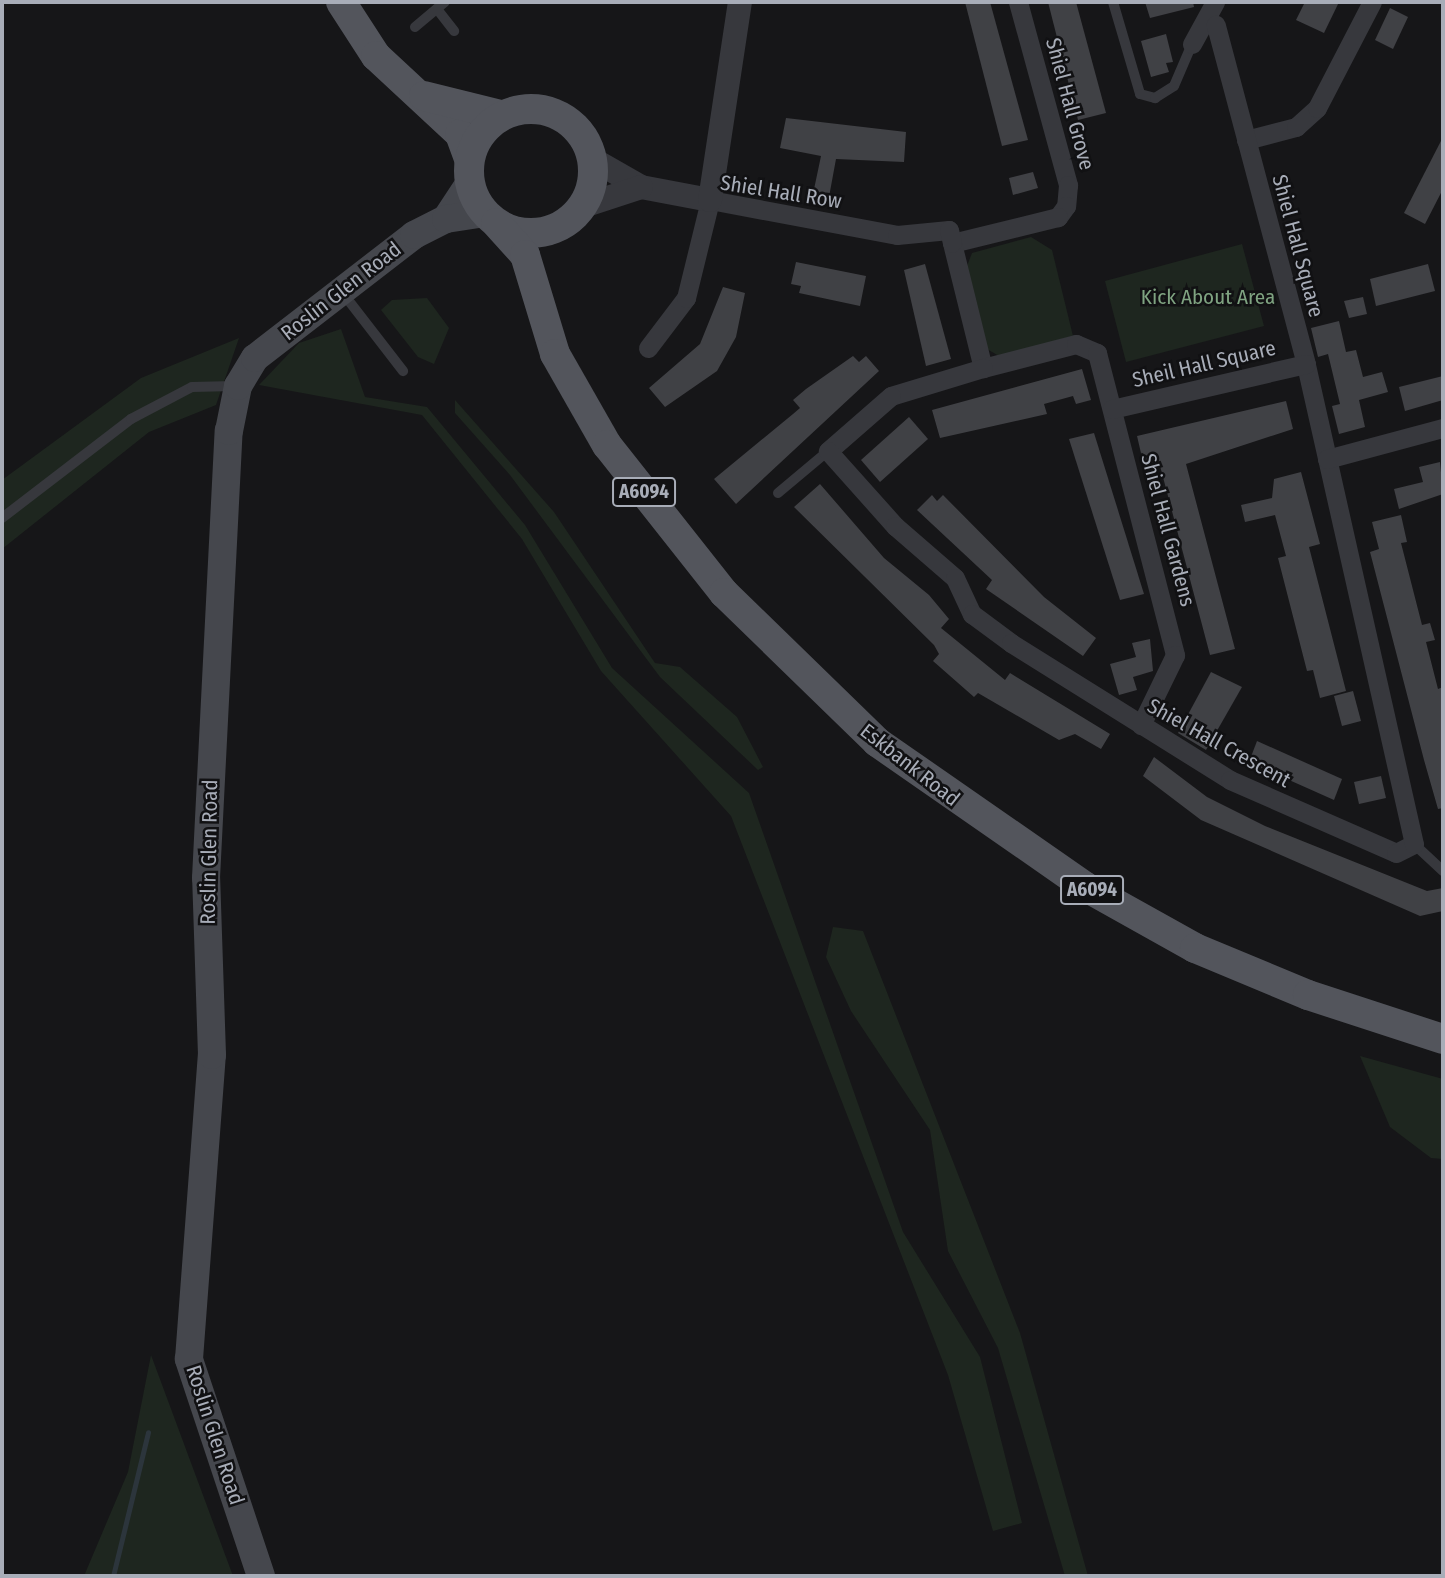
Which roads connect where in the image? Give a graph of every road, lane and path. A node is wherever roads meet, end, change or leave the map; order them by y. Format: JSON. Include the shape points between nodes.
{"nodes":[{"id":1,"x":341,"y":2,"type":"edge"},
{"id":2,"x":740,"y":2,"type":"edge"},
{"id":3,"x":1018,"y":2,"type":"edge"},
{"id":4,"x":1113,"y":2,"type":"edge"},
{"id":5,"x":1214,"y":2,"type":"edge"},
{"id":6,"x":1372,"y":2,"type":"edge"},
{"id":7,"x":441,"y":5,"type":"edge"},
{"id":8,"x":1216,"y":24,"type":"dead end"},
{"id":9,"x":415,"y":27,"type":"dead end"},
{"id":10,"x":454,"y":31,"type":"dead end"},
{"id":11,"x":1192,"y":44,"type":"joint"},
{"id":12,"x":414,"y":93,"type":"junction"},
{"id":13,"x":500,"y":115,"type":"junction"},
{"id":14,"x":1246,"y":139,"type":"junction"},
{"id":15,"x":592,"y":159,"type":"junction"},
{"id":16,"x":469,"y":171,"type":"junction"},
{"id":17,"x":641,"y":187,"type":"junction"},
{"id":18,"x":710,"y":200,"type":"junction"},
{"id":19,"x":574,"y":215,"type":"junction"},
{"id":20,"x":490,"y":218,"type":"junction"},
{"id":21,"x":446,"y":219,"type":"junction"},
{"id":22,"x":952,"y":243,"type":"junction"},
{"id":23,"x":342,"y":292,"type":"junction"},
{"id":24,"x":543,"y":299,"type":"junction"},
{"id":25,"x":648,"y":348,"type":"dead end"},
{"id":26,"x":1306,"y":364,"type":"junction"},
{"id":27,"x":983,"y":368,"type":"junction"},
{"id":28,"x":403,"y":371,"type":"dead end"},
{"id":29,"x":238,"y":386,"type":"junction"},
{"id":30,"x":1112,"y":409,"type":"junction"},
{"id":31,"x":1443,"y":428,"type":"edge"},
{"id":32,"x":828,"y":452,"type":"junction"},
{"id":33,"x":1327,"y":459,"type":"junction"},
{"id":34,"x":778,"y":493,"type":"dead end"},
{"id":35,"x":2,"y":518,"type":"edge"},
{"id":36,"x":1141,"y":725,"type":"junction"},
{"id":37,"x":1414,"y":844,"type":"junction"},
{"id":38,"x":1443,"y":871,"type":"edge"},
{"id":39,"x":1443,"y":1039,"type":"edge"},
{"id":40,"x":261,"y":1576,"type":"edge"}],
"edges":[{"from":1,"to":12,"type":"main road","name":"Eskbank Road","number":"A6094","via":[[376,56]]},
{"from":2,"to":18,"type":"street"},
{"from":3,"to":22,"type":"street","name":"Shiel Hall Grove","via":[[1068,185],[1058,217]]},
{"from":4,"to":11,"type":"lane","via":[[1140,94],[1155,98],[1174,86]]},
{"from":5,"to":11,"type":"street"},
{"from":6,"to":14,"type":"street","via":[[1317,108],[1296,127]]},
{"from":7,"to":9,"type":"lane"},
{"from":7,"to":10,"type":"lane"},
{"from":8,"to":14,"type":"street","name":"Shiel Hall Square"},
{"from":12,"to":13,"type":"main road","name":"Eskbank Road","number":"A6094"},
{"from":12,"to":16,"type":"main road","name":"Eskbank Road","number":"A6094","via":[[460,134]]},
{"from":13,"to":15,"type":"main road","name":"Eskbank Road","number":"A6094","via":[[543,110],[566,119]]},
{"from":13,"to":16,"type":"main road"},
{"from":14,"to":26,"type":"street","name":"Shiel Hall Square"},
{"from":15,"to":17,"type":"street"},
{"from":15,"to":19,"type":"main road","name":"Eskbank Road","number":"A6094","via":[[593,184]]},
{"from":16,"to":20,"type":"main road","name":"Eskbank Road","number":"A6094"},
{"from":16,"to":21,"type":"main road"},
{"from":17,"to":18,"type":"street"},
{"from":17,"to":19,"type":"street"},
{"from":18,"to":22,"type":"street","name":"Shiel Hall Row","via":[[897,235],[949,230]]},
{"from":18,"to":25,"type":"street","name":"Shiel Hall Row","via":[[686,298]]},
{"from":19,"to":20,"type":"main road","via":[[529,234]]},
{"from":19,"to":24,"type":"main road","name":"Eskbank Road","number":"A6094","via":[[550,251]]},
{"from":20,"to":21,"type":"main road","name":"Roslin Glen Road"},
{"from":20,"to":24,"type":"main road","name":"Eskbank Road","number":"A6094","via":[[517,240]]},
{"from":21,"to":23,"type":"main road","name":"Roslin Glen Road","via":[[414,234]]},
{"from":22,"to":27,"type":"street"},
{"from":23,"to":28,"type":"lane"},
{"from":23,"to":29,"type":"main road","name":"Roslin Glen Road","via":[[255,358]]},
{"from":24,"to":39,"type":"main road","name":"Eskbank Road","number":"A6094","via":[[569,386],[607,445],[724,593],[877,742],[1084,886],[1195,948],[1308,995]]},
{"from":26,"to":30,"type":"street","name":"Sheil Hall Square"},
{"from":26,"to":33,"type":"street"},
{"from":27,"to":30,"type":"street","name":"Shiel Hall Gardens","via":[[1088,344]]},
{"from":27,"to":32,"type":"street","via":[[891,396]]},
{"from":29,"to":35,"type":"lane","via":[[192,387],[131,419]]},
{"from":29,"to":40,"type":"main road","name":"Roslin Glen Road","via":[[229,432],[205,878],[212,1055],[189,1359]]},
{"from":30,"to":36,"type":"street","name":"Shiel Hall Gardens","via":[[1175,655]]},
{"from":31,"to":33,"type":"street"},
{"from":32,"to":34,"type":"lane"},
{"from":32,"to":36,"type":"street","name":"Shiel Hall Crescent","via":[[895,526],[955,578],[972,614]]},
{"from":33,"to":37,"type":"street"},
{"from":36,"to":37,"type":"street","name":"Shiel Hall Crescent","via":[[1201,756],[1230,780],[1304,815],[1396,853]]},
{"from":37,"to":38,"type":"lane"}]}
